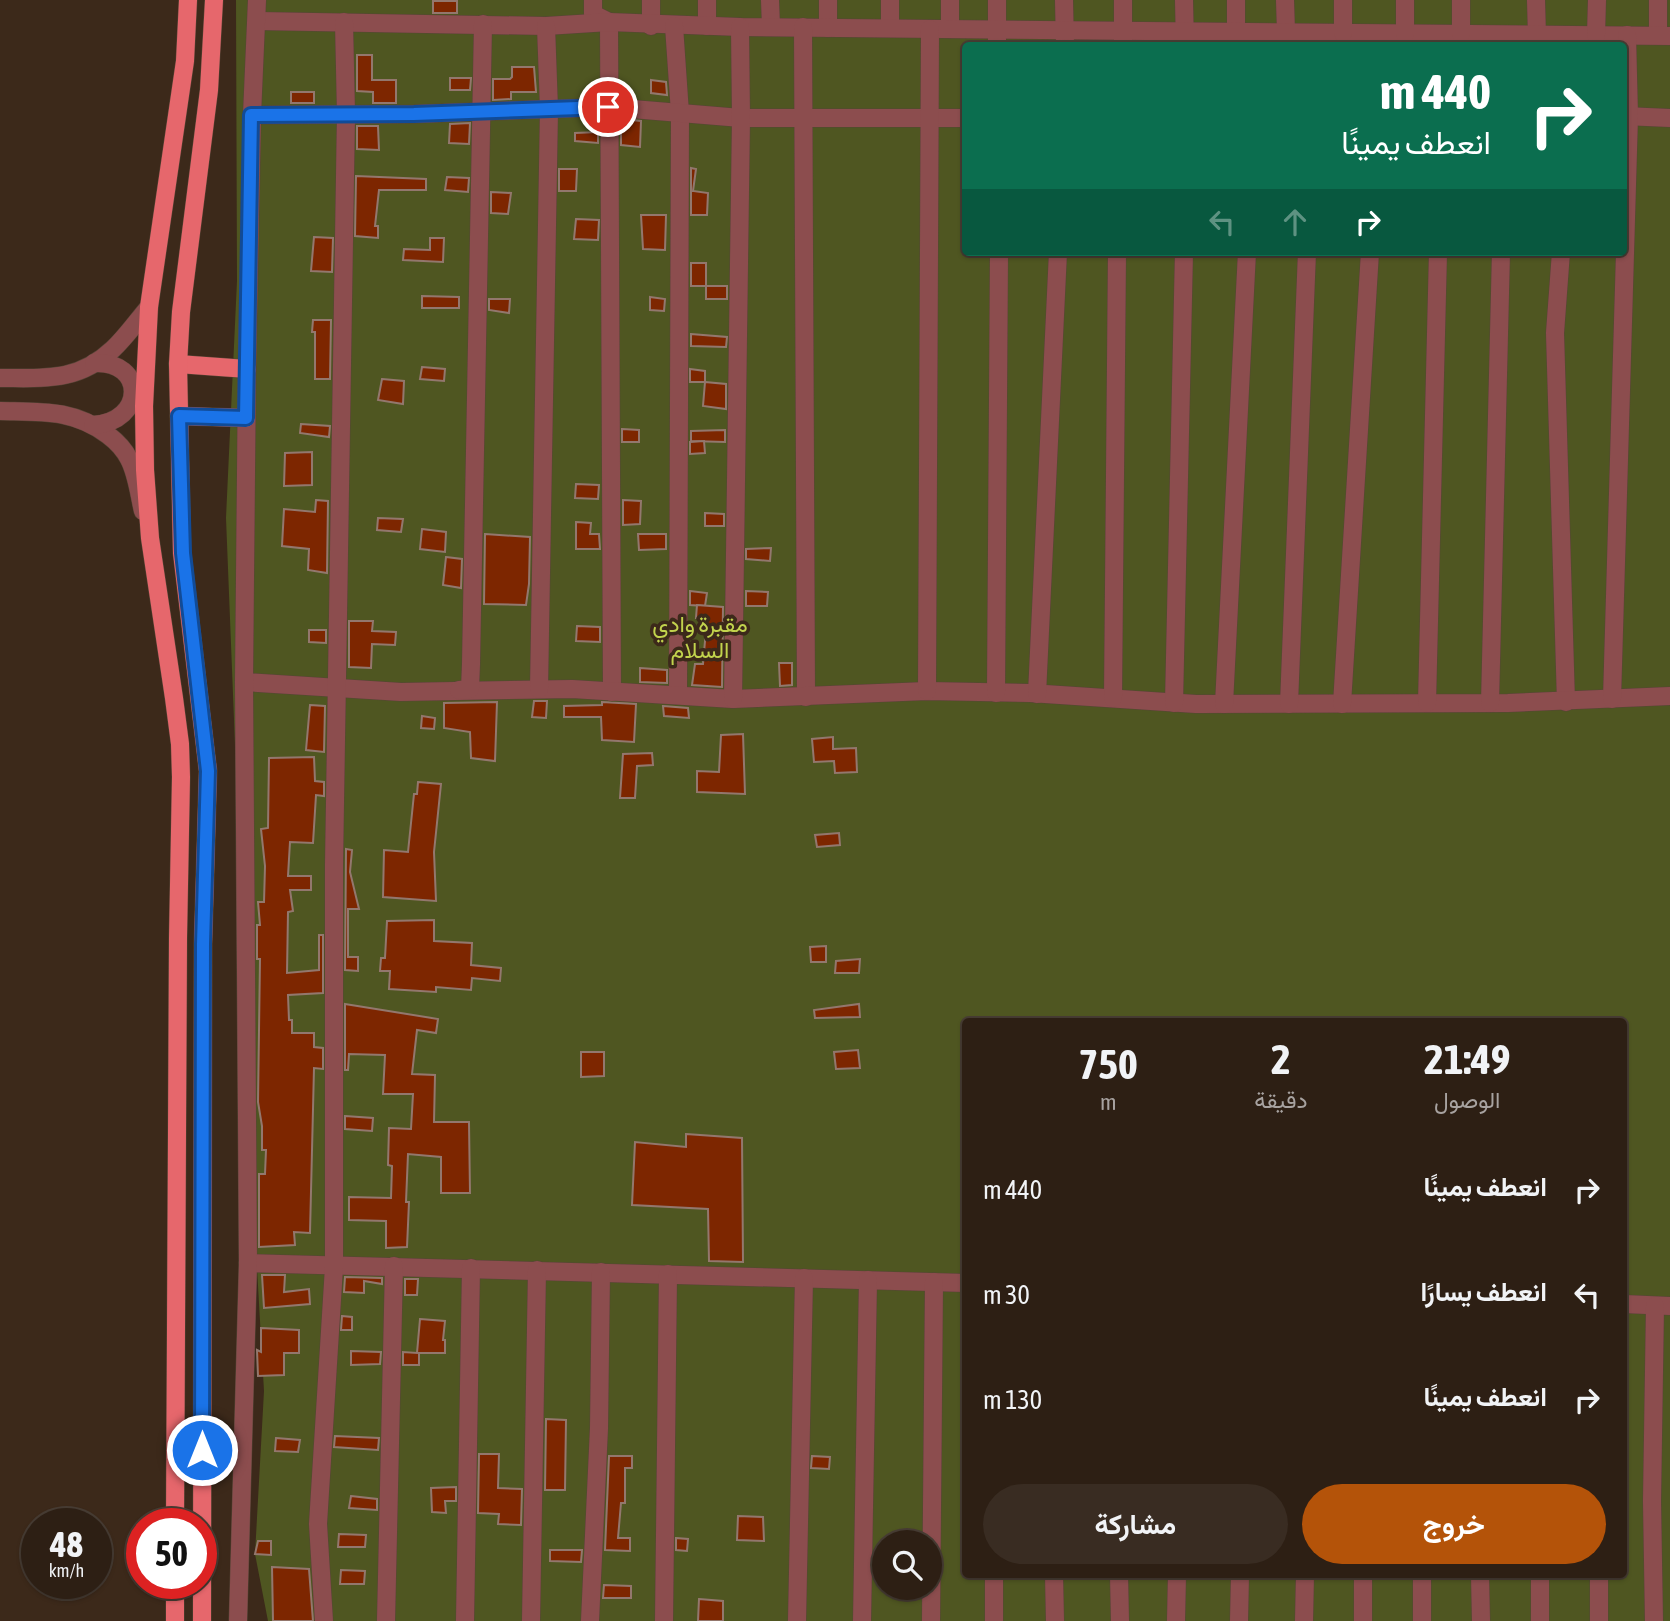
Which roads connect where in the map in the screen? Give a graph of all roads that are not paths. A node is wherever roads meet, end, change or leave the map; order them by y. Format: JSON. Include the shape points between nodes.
{"nodes":[{"id":1,"x":188,"y":0,"type":"edge"},
{"id":2,"x":214,"y":0,"type":"edge"},
{"id":3,"x":257,"y":0,"type":"edge"},
{"id":4,"x":593,"y":0,"type":"edge"},
{"id":5,"x":651,"y":0,"type":"edge"},
{"id":6,"x":706,"y":0,"type":"edge"},
{"id":7,"x":770,"y":0,"type":"edge"},
{"id":8,"x":828,"y":0,"type":"edge"},
{"id":9,"x":890,"y":0,"type":"edge"},
{"id":10,"x":950,"y":0,"type":"edge"},
{"id":11,"x":997,"y":0,"type":"edge"},
{"id":12,"x":1065,"y":0,"type":"edge"},
{"id":13,"x":1123,"y":0,"type":"edge"},
{"id":14,"x":1184,"y":0,"type":"edge"},
{"id":15,"x":1236,"y":0,"type":"edge"},
{"id":16,"x":1285,"y":0,"type":"edge"},
{"id":17,"x":1343,"y":0,"type":"edge"},
{"id":18,"x":1405,"y":0,"type":"edge"},
{"id":19,"x":1461,"y":0,"type":"edge"},
{"id":20,"x":1536,"y":0,"type":"edge"},
{"id":21,"x":1597,"y":0,"type":"edge"},
{"id":22,"x":1658,"y":0,"type":"edge"},
{"id":23,"x":257,"y":21,"type":"junction"},
{"id":24,"x":344,"y":22,"type":"junction"},
{"id":25,"x":609,"y":22,"type":"junction"},
{"id":26,"x":484,"y":24,"type":"junction"},
{"id":27,"x":546,"y":26,"type":"junction"},
{"id":28,"x":651,"y":26,"type":"junction"},
{"id":29,"x":674,"y":26,"type":"junction"},
{"id":30,"x":706,"y":26,"type":"junction"},
{"id":31,"x":740,"y":27,"type":"junction"},
{"id":32,"x":771,"y":27,"type":"junction"},
{"id":33,"x":803,"y":27,"type":"junction"},
{"id":34,"x":828,"y":28,"type":"junction"},
{"id":35,"x":890,"y":28,"type":"junction"},
{"id":36,"x":930,"y":29,"type":"junction"},
{"id":37,"x":950,"y":29,"type":"junction"},
{"id":38,"x":1286,"y":32,"type":"junction"},
{"id":39,"x":1343,"y":33,"type":"junction"},
{"id":40,"x":1405,"y":34,"type":"junction"},
{"id":41,"x":1461,"y":34,"type":"junction"},
{"id":42,"x":1596,"y":35,"type":"junction"},
{"id":43,"x":1627,"y":35,"type":"junction"},
{"id":44,"x":1248,"y":36,"type":"edge"},
{"id":45,"x":1536,"y":36,"type":"junction"},
{"id":46,"x":1664,"y":36,"type":"edge"},
{"id":47,"x":997,"y":37,"type":"edge"},
{"id":48,"x":1065,"y":38,"type":"edge"},
{"id":49,"x":1123,"y":38,"type":"edge"},
{"id":50,"x":1184,"y":38,"type":"edge"},
{"id":51,"x":1311,"y":39,"type":"edge"},
{"id":52,"x":1383,"y":39,"type":"edge"},
{"id":53,"x":1441,"y":40,"type":"edge"},
{"id":54,"x":1508,"y":40,"type":"edge"},
{"id":55,"x":182,"y":82,"type":"junction"},
{"id":56,"x":209,"y":90,"type":"junction"},
{"id":57,"x":608,"y":107,"type":"junction"},
{"id":58,"x":549,"y":109,"type":"junction"},
{"id":59,"x":481,"y":113,"type":"junction"},
{"id":60,"x":680,"y":113,"type":"junction"},
{"id":61,"x":346,"y":114,"type":"junction"},
{"id":62,"x":251,"y":115,"type":"junction"},
{"id":63,"x":1627,"y":116,"type":"edge"},
{"id":64,"x":741,"y":118,"type":"junction"},
{"id":65,"x":803,"y":118,"type":"junction"},
{"id":66,"x":962,"y":118,"type":"edge"},
{"id":67,"x":1670,"y":118,"type":"edge"},
{"id":68,"x":931,"y":119,"type":"junction"},
{"id":69,"x":173,"y":147,"type":"junction"},
{"id":70,"x":202,"y":154,"type":"junction"},
{"id":71,"x":999,"y":256,"type":"edge"},
{"id":72,"x":1058,"y":256,"type":"edge"},
{"id":73,"x":1117,"y":256,"type":"edge"},
{"id":74,"x":1184,"y":256,"type":"edge"},
{"id":75,"x":1247,"y":256,"type":"edge"},
{"id":76,"x":1307,"y":256,"type":"edge"},
{"id":77,"x":1370,"y":256,"type":"edge"},
{"id":78,"x":1438,"y":256,"type":"edge"},
{"id":79,"x":1501,"y":256,"type":"edge"},
{"id":80,"x":1561,"y":256,"type":"edge"},
{"id":81,"x":1623,"y":256,"type":"edge"},
{"id":82,"x":149,"y":307,"type":"junction"},
{"id":83,"x":94,"y":363,"type":"junction"},
{"id":84,"x":178,"y":364,"type":"junction"},
{"id":85,"x":247,"y":369,"type":"junction"},
{"id":86,"x":0,"y":378,"type":"edge"},
{"id":87,"x":0,"y":411,"type":"edge"},
{"id":88,"x":179,"y":416,"type":"junction"},
{"id":89,"x":246,"y":418,"type":"junction"},
{"id":90,"x":93,"y":425,"type":"junction"},
{"id":91,"x":150,"y":538,"type":"junction"},
{"id":92,"x":190,"y":615,"type":"junction"},
{"id":93,"x":163,"y":624,"type":"junction"},
{"id":94,"x":198,"y":680,"type":"junction"},
{"id":95,"x":244,"y":682,"type":"junction"},
{"id":96,"x":172,"y":683,"type":"junction"},
{"id":97,"x":337,"y":689,"type":"junction"},
{"id":98,"x":539,"y":689,"type":"junction"},
{"id":99,"x":454,"y":691,"type":"junction"},
{"id":100,"x":927,"y":691,"type":"junction"},
{"id":101,"x":612,"y":692,"type":"junction"},
{"id":102,"x":996,"y":694,"type":"junction"},
{"id":103,"x":1037,"y":694,"type":"junction"},
{"id":104,"x":678,"y":695,"type":"junction"},
{"id":105,"x":1670,"y":696,"type":"edge"},
{"id":106,"x":806,"y":697,"type":"junction"},
{"id":107,"x":1113,"y":698,"type":"junction"},
{"id":108,"x":733,"y":699,"type":"junction"},
{"id":109,"x":1612,"y":699,"type":"junction"},
{"id":110,"x":1566,"y":702,"type":"junction"},
{"id":111,"x":1174,"y":703,"type":"junction"},
{"id":112,"x":1427,"y":703,"type":"junction"},
{"id":113,"x":1490,"y":703,"type":"junction"},
{"id":114,"x":1224,"y":704,"type":"junction"},
{"id":115,"x":1289,"y":704,"type":"junction"},
{"id":116,"x":1342,"y":704,"type":"junction"},
{"id":117,"x":248,"y":1263,"type":"junction"},
{"id":118,"x":394,"y":1266,"type":"junction"},
{"id":119,"x":334,"y":1267,"type":"junction"},
{"id":120,"x":471,"y":1268,"type":"junction"},
{"id":121,"x":537,"y":1270,"type":"junction"},
{"id":122,"x":601,"y":1272,"type":"junction"},
{"id":123,"x":668,"y":1274,"type":"junction"},
{"id":124,"x":804,"y":1278,"type":"junction"},
{"id":125,"x":868,"y":1280,"type":"junction"},
{"id":126,"x":934,"y":1282,"type":"junction"},
{"id":127,"x":962,"y":1283,"type":"edge"},
{"id":128,"x":1627,"y":1304,"type":"edge"},
{"id":129,"x":1663,"y":1306,"type":"edge"},
{"id":130,"x":175,"y":1508,"type":"edge"},
{"id":131,"x":994,"y":1578,"type":"edge"},
{"id":132,"x":1054,"y":1578,"type":"edge"},
{"id":133,"x":1119,"y":1578,"type":"edge"},
{"id":134,"x":1177,"y":1578,"type":"edge"},
{"id":135,"x":1240,"y":1578,"type":"edge"},
{"id":136,"x":1305,"y":1578,"type":"edge"},
{"id":137,"x":1363,"y":1578,"type":"edge"},
{"id":138,"x":1422,"y":1578,"type":"edge"},
{"id":139,"x":1480,"y":1578,"type":"edge"},
{"id":140,"x":1540,"y":1578,"type":"edge"},
{"id":141,"x":1599,"y":1578,"type":"edge"},
{"id":142,"x":175,"y":1599,"type":"edge"},
{"id":143,"x":175,"y":1621,"type":"edge"},
{"id":144,"x":202,"y":1621,"type":"edge"},
{"id":145,"x":238,"y":1621,"type":"edge"},
{"id":146,"x":324,"y":1621,"type":"edge"},
{"id":147,"x":386,"y":1621,"type":"edge"},
{"id":148,"x":465,"y":1621,"type":"edge"},
{"id":149,"x":531,"y":1621,"type":"edge"},
{"id":150,"x":590,"y":1621,"type":"edge"},
{"id":151,"x":663,"y":1621,"type":"edge"},
{"id":152,"x":797,"y":1621,"type":"edge"},
{"id":153,"x":862,"y":1621,"type":"edge"},
{"id":154,"x":931,"y":1621,"type":"edge"},
{"id":155,"x":994,"y":1621,"type":"edge"},
{"id":156,"x":1055,"y":1621,"type":"edge"},
{"id":157,"x":1120,"y":1621,"type":"edge"},
{"id":158,"x":1176,"y":1621,"type":"edge"},
{"id":159,"x":1239,"y":1621,"type":"edge"},
{"id":160,"x":1304,"y":1621,"type":"edge"},
{"id":161,"x":1363,"y":1621,"type":"edge"},
{"id":162,"x":1422,"y":1621,"type":"edge"},
{"id":163,"x":1480,"y":1621,"type":"edge"},
{"id":164,"x":1540,"y":1621,"type":"edge"},
{"id":165,"x":1599,"y":1621,"type":"edge"},
{"id":166,"x":1654,"y":1621,"type":"edge"}],
"edges":[{"from":1,"to":55,"type":"main road"},
{"from":2,"to":56,"type":"main road"},
{"from":3,"to":23,"type":"street"},
{"from":4,"to":25,"type":"street","via":[[593,14]]},
{"from":5,"to":28,"type":"street"},
{"from":6,"to":30,"type":"street"},
{"from":7,"to":32,"type":"street"},
{"from":8,"to":34,"type":"street"},
{"from":9,"to":35,"type":"street"},
{"from":10,"to":37,"type":"street"},
{"from":11,"to":47,"type":"street"},
{"from":12,"to":48,"type":"street"},
{"from":13,"to":49,"type":"street"},
{"from":14,"to":50,"type":"street"},
{"from":15,"to":44,"type":"street"},
{"from":16,"to":38,"type":"street"},
{"from":17,"to":39,"type":"street"},
{"from":18,"to":40,"type":"street"},
{"from":19,"to":41,"type":"street"},
{"from":20,"to":45,"type":"street"},
{"from":21,"to":42,"type":"street"},
{"from":22,"to":46,"type":"street"},
{"from":23,"to":24,"type":"street"},
{"from":23,"to":62,"type":"street"},
{"from":24,"to":26,"type":"street"},
{"from":24,"to":61,"type":"street"},
{"from":25,"to":27,"type":"street"},
{"from":25,"to":28,"type":"street"},
{"from":25,"to":57,"type":"street"},
{"from":26,"to":27,"type":"street"},
{"from":26,"to":59,"type":"street"},
{"from":27,"to":58,"type":"street"},
{"from":28,"to":29,"type":"street"},
{"from":29,"to":30,"type":"street"},
{"from":29,"to":60,"type":"street"},
{"from":30,"to":31,"type":"street"},
{"from":31,"to":32,"type":"street"},
{"from":31,"to":64,"type":"street"},
{"from":32,"to":33,"type":"street"},
{"from":33,"to":34,"type":"street"},
{"from":33,"to":65,"type":"street"},
{"from":34,"to":35,"type":"street"},
{"from":35,"to":36,"type":"street"},
{"from":36,"to":37,"type":"street"},
{"from":36,"to":68,"type":"street"},
{"from":37,"to":47,"type":"street"},
{"from":38,"to":44,"type":"street"},
{"from":38,"to":51,"type":"street"},
{"from":39,"to":51,"type":"street"},
{"from":39,"to":52,"type":"street"},
{"from":40,"to":52,"type":"street"},
{"from":40,"to":53,"type":"street"},
{"from":41,"to":53,"type":"street"},
{"from":41,"to":54,"type":"street"},
{"from":42,"to":43,"type":"street"},
{"from":42,"to":45,"type":"street"},
{"from":43,"to":46,"type":"street"},
{"from":43,"to":63,"type":"street"},
{"from":44,"to":50,"type":"street"},
{"from":45,"to":54,"type":"street"},
{"from":47,"to":48,"type":"street"},
{"from":48,"to":49,"type":"street"},
{"from":49,"to":50,"type":"street"},
{"from":55,"to":56,"type":"main road","via":[[196,95]]},
{"from":55,"to":69,"type":"main road"},
{"from":56,"to":70,"type":"main road"},
{"from":57,"to":58,"type":"street"},
{"from":57,"to":60,"type":"street"},
{"from":57,"to":101,"type":"street"},
{"from":58,"to":59,"type":"street"},
{"from":58,"to":98,"type":"street"},
{"from":59,"to":61,"type":"street"},
{"from":59,"to":99,"type":"street","via":[[470,689]]},
{"from":60,"to":64,"type":"street"},
{"from":60,"to":104,"type":"street"},
{"from":61,"to":62,"type":"street"},
{"from":61,"to":97,"type":"street"},
{"from":62,"to":85,"type":"street"},
{"from":63,"to":67,"type":"street"},
{"from":64,"to":65,"type":"street"},
{"from":64,"to":108,"type":"street"},
{"from":65,"to":68,"type":"street"},
{"from":65,"to":106,"type":"street"},
{"from":66,"to":68,"type":"street"},
{"from":68,"to":100,"type":"street"},
{"from":69,"to":70,"type":"main road","via":[[186,140]]},
{"from":69,"to":82,"type":"main road"},
{"from":70,"to":84,"type":"main road"},
{"from":71,"to":102,"type":"street"},
{"from":72,"to":103,"type":"street"},
{"from":73,"to":107,"type":"street"},
{"from":74,"to":111,"type":"street"},
{"from":75,"to":114,"type":"street"},
{"from":76,"to":115,"type":"street"},
{"from":77,"to":116,"type":"street"},
{"from":78,"to":112,"type":"street"},
{"from":79,"to":113,"type":"street"},
{"from":80,"to":110,"type":"street","via":[[1555,333]]},
{"from":81,"to":109,"type":"street"},
{"from":82,"to":83,"type":"street","via":[[114,349]]},
{"from":82,"to":91,"type":"main road","via":[[144,406]]},
{"from":83,"to":86,"type":"street","via":[[84,371],[57,377]]},
{"from":83,"to":90,"type":"street","via":[[107,362],[124,370],[132,401],[120,419]]},
{"from":84,"to":85,"type":"main road"},
{"from":84,"to":88,"type":"main road"},
{"from":85,"to":89,"type":"street"},
{"from":87,"to":90,"type":"street","via":[[61,413]]},
{"from":88,"to":89,"type":"main road"},
{"from":88,"to":92,"type":"main road","via":[[183,553]]},
{"from":89,"to":95,"type":"street"},
{"from":90,"to":91,"type":"street","via":[[116,441],[129,458]]},
{"from":91,"to":93,"type":"main road"},
{"from":92,"to":93,"type":"main road","via":[[183,627]]},
{"from":92,"to":94,"type":"main road"},
{"from":93,"to":96,"type":"main road"},
{"from":94,"to":96,"type":"main road","via":[[187,673]]},
{"from":94,"to":144,"type":"main road","via":[[208,771],[203,944]]},
{"from":95,"to":97,"type":"street"},
{"from":95,"to":117,"type":"street"},
{"from":96,"to":130,"type":"main road","via":[[181,777]]},
{"from":97,"to":99,"type":"street"},
{"from":97,"to":119,"type":"street"},
{"from":98,"to":99,"type":"street"},
{"from":98,"to":101,"type":"street"},
{"from":100,"to":102,"type":"street"},
{"from":100,"to":106,"type":"street"},
{"from":101,"to":104,"type":"street"},
{"from":102,"to":103,"type":"street"},
{"from":103,"to":107,"type":"street"},
{"from":104,"to":108,"type":"street"},
{"from":105,"to":109,"type":"street"},
{"from":106,"to":108,"type":"street"},
{"from":107,"to":111,"type":"street"},
{"from":109,"to":110,"type":"street"},
{"from":110,"to":113,"type":"street"},
{"from":111,"to":114,"type":"street"},
{"from":112,"to":113,"type":"street"},
{"from":112,"to":116,"type":"street"},
{"from":114,"to":115,"type":"street"},
{"from":115,"to":116,"type":"street"},
{"from":117,"to":119,"type":"street"},
{"from":117,"to":145,"type":"street"},
{"from":118,"to":119,"type":"street"},
{"from":118,"to":120,"type":"street"},
{"from":118,"to":147,"type":"street"},
{"from":119,"to":146,"type":"street","via":[[318,1524]]},
{"from":120,"to":121,"type":"street"},
{"from":120,"to":148,"type":"street"},
{"from":121,"to":122,"type":"street"},
{"from":121,"to":149,"type":"street"},
{"from":122,"to":123,"type":"street"},
{"from":122,"to":150,"type":"street"},
{"from":123,"to":124,"type":"street"},
{"from":123,"to":151,"type":"street"},
{"from":124,"to":125,"type":"street"},
{"from":124,"to":152,"type":"street"},
{"from":125,"to":126,"type":"street"},
{"from":125,"to":153,"type":"street"},
{"from":126,"to":127,"type":"street"},
{"from":126,"to":154,"type":"street"},
{"from":128,"to":129,"type":"street"},
{"from":129,"to":166,"type":"street","via":[[1652,1501]]},
{"from":131,"to":155,"type":"street"},
{"from":132,"to":156,"type":"street"},
{"from":133,"to":157,"type":"street"},
{"from":134,"to":158,"type":"street"},
{"from":135,"to":159,"type":"street"},
{"from":136,"to":160,"type":"street"},
{"from":137,"to":161,"type":"street"},
{"from":138,"to":162,"type":"street"},
{"from":139,"to":163,"type":"street"},
{"from":140,"to":164,"type":"street"},
{"from":141,"to":165,"type":"street"},
{"from":142,"to":143,"type":"main road"}]}
